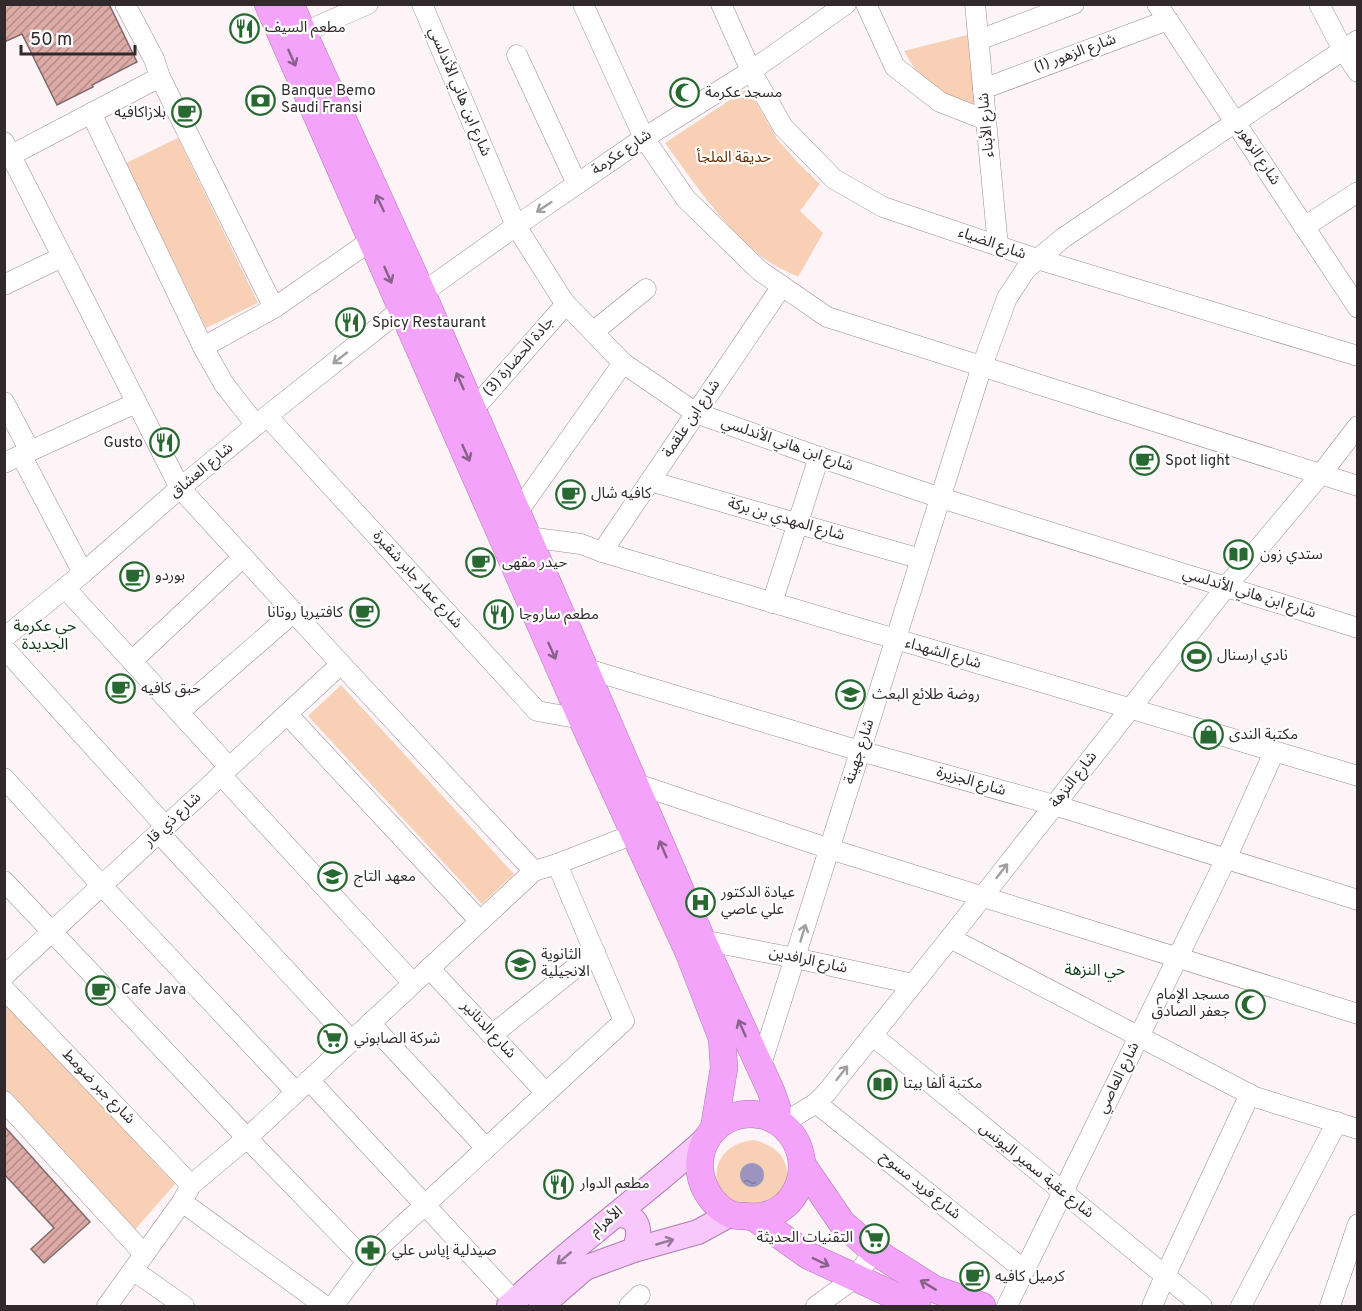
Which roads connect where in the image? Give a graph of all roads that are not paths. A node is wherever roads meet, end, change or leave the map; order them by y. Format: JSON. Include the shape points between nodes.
{"nodes":[{"id":1,"x":125,"y":4,"type":"edge"},
{"id":2,"x":268,"y":4,"type":"edge"},
{"id":3,"x":290,"y":4,"type":"edge"},
{"id":4,"x":368,"y":4,"type":"edge"},
{"id":5,"x":422,"y":4,"type":"edge"},
{"id":6,"x":583,"y":4,"type":"edge"},
{"id":7,"x":721,"y":4,"type":"edge"},
{"id":8,"x":846,"y":4,"type":"edge"},
{"id":9,"x":866,"y":4,"type":"edge"},
{"id":10,"x":975,"y":4,"type":"edge"},
{"id":11,"x":1074,"y":4,"type":"edge"},
{"id":12,"x":1319,"y":4,"type":"edge"},
{"id":13,"x":1162,"y":12,"type":"edge"},
{"id":14,"x":303,"y":33,"type":"junction"},
{"id":15,"x":979,"y":40,"type":"junction"},
{"id":16,"x":1350,"y":45,"type":"edge"},
{"id":17,"x":518,"y":55,"type":"dead end"},
{"id":18,"x":751,"y":72,"type":"junction"},
{"id":19,"x":1358,"y":72,"type":"edge"},
{"id":20,"x":160,"y":77,"type":"junction"},
{"id":21,"x":983,"y":88,"type":"junction"},
{"id":22,"x":91,"y":113,"type":"junction"},
{"id":23,"x":986,"y":120,"type":"junction"},
{"id":24,"x":1235,"y":122,"type":"junction"},
{"id":25,"x":644,"y":138,"type":"junction"},
{"id":26,"x":7,"y":152,"type":"edge"},
{"id":27,"x":577,"y":184,"type":"junction"},
{"id":28,"x":1358,"y":192,"type":"edge"},
{"id":29,"x":516,"y":226,"type":"junction"},
{"id":30,"x":1304,"y":227,"type":"junction"},
{"id":31,"x":372,"y":240,"type":"junction"},
{"id":32,"x":998,"y":246,"type":"junction"},
{"id":33,"x":62,"y":257,"type":"junction"},
{"id":34,"x":1037,"y":259,"type":"junction"},
{"id":35,"x":4,"y":285,"type":"edge"},
{"id":36,"x":782,"y":286,"type":"junction"},
{"id":37,"x":646,"y":290,"type":"dead end"},
{"id":38,"x":412,"y":301,"type":"junction"},
{"id":39,"x":566,"y":304,"type":"junction"},
{"id":40,"x":274,"y":308,"type":"junction"},
{"id":41,"x":1358,"y":308,"type":"edge"},
{"id":42,"x":593,"y":332,"type":"junction"},
{"id":43,"x":203,"y":347,"type":"junction"},
{"id":44,"x":1358,"y":356,"type":"edge"},
{"id":45,"x":623,"y":363,"type":"junction"},
{"id":46,"x":982,"y":366,"type":"junction"},
{"id":47,"x":4,"y":402,"type":"edge"},
{"id":48,"x":136,"y":403,"type":"junction"},
{"id":49,"x":473,"y":410,"type":"junction"},
{"id":50,"x":696,"y":413,"type":"junction"},
{"id":51,"x":261,"y":421,"type":"junction"},
{"id":52,"x":1358,"y":426,"type":"edge"},
{"id":53,"x":18,"y":456,"type":"edge"},
{"id":54,"x":819,"y":457,"type":"junction"},
{"id":55,"x":1321,"y":474,"type":"junction"},
{"id":56,"x":650,"y":481,"type":"junction"},
{"id":57,"x":1358,"y":486,"type":"edge"},
{"id":58,"x":180,"y":488,"type":"junction"},
{"id":59,"x":940,"y":498,"type":"junction"},
{"id":60,"x":517,"y":513,"type":"junction"},
{"id":61,"x":798,"y":524,"type":"junction"},
{"id":62,"x":528,"y":537,"type":"junction"},
{"id":63,"x":602,"y":552,"type":"junction"},
{"id":64,"x":243,"y":557,"type":"junction"},
{"id":65,"x":921,"y":559,"type":"junction"},
{"id":66,"x":83,"y":573,"type":"junction"},
{"id":67,"x":1226,"y":587,"type":"junction"},
{"id":68,"x":66,"y":588,"type":"junction"},
{"id":69,"x":772,"y":603,"type":"junction"},
{"id":70,"x":294,"y":612,"type":"junction"},
{"id":71,"x":1358,"y":628,"type":"edge"},
{"id":72,"x":4,"y":638,"type":"edge"},
{"id":73,"x":896,"y":639,"type":"junction"},
{"id":74,"x":4,"y":648,"type":"edge"},
{"id":75,"x":132,"y":661,"type":"junction"},
{"id":76,"x":341,"y":664,"type":"junction"},
{"id":77,"x":584,"y":668,"type":"junction"},
{"id":78,"x":1130,"y":709,"type":"junction"},
{"id":79,"x":178,"y":712,"type":"junction"},
{"id":80,"x":286,"y":714,"type":"junction"},
{"id":81,"x":582,"y":719,"type":"junction"},
{"id":82,"x":860,"y":751,"type":"junction"},
{"id":83,"x":1275,"y":752,"type":"junction"},
{"id":84,"x":225,"y":771,"type":"junction"},
{"id":85,"x":1358,"y":776,"type":"edge"},
{"id":86,"x":4,"y":778,"type":"edge"},
{"id":87,"x":634,"y":783,"type":"junction"},
{"id":88,"x":1054,"y":805,"type":"junction"},
{"id":89,"x":162,"y":830,"type":"junction"},
{"id":90,"x":634,"y":834,"type":"junction"},
{"id":91,"x":830,"y":849,"type":"junction"},
{"id":92,"x":1226,"y":859,"type":"junction"},
{"id":93,"x":557,"y":864,"type":"junction"},
{"id":94,"x":534,"y":871,"type":"junction"},
{"id":95,"x":4,"y":881,"type":"edge"},
{"id":96,"x":102,"y":886,"type":"junction"},
{"id":97,"x":982,"y":897,"type":"junction"},
{"id":98,"x":1358,"y":900,"type":"edge"},
{"id":99,"x":480,"y":921,"type":"junction"},
{"id":100,"x":52,"y":932,"type":"junction"},
{"id":101,"x":950,"y":938,"type":"junction"},
{"id":102,"x":702,"y":940,"type":"junction"},
{"id":103,"x":595,"y":952,"type":"junction"},
{"id":104,"x":1178,"y":957,"type":"junction"},
{"id":105,"x":795,"y":958,"type":"junction"},
{"id":106,"x":429,"y":968,"type":"junction"},
{"id":107,"x":4,"y":976,"type":"edge"},
{"id":108,"x":413,"y":983,"type":"junction"},
{"id":109,"x":913,"y":984,"type":"junction"},
{"id":110,"x":4,"y":989,"type":"edge"},
{"id":111,"x":1358,"y":1014,"type":"edge"},
{"id":112,"x":370,"y":1023,"type":"junction"},
{"id":113,"x":492,"y":1035,"type":"junction"},
{"id":114,"x":872,"y":1035,"type":"junction"},
{"id":115,"x":1139,"y":1037,"type":"junction"},
{"id":116,"x":351,"y":1040,"type":"junction"},
{"id":117,"x":760,"y":1068,"type":"junction"},
{"id":118,"x":302,"y":1086,"type":"junction"},
{"id":119,"x":546,"y":1093,"type":"junction"},
{"id":120,"x":1250,"y":1094,"type":"junction"},
{"id":121,"x":4,"y":1101,"type":"edge"},
{"id":122,"x":816,"y":1103,"type":"junction"},
{"id":123,"x":1337,"y":1122,"type":"junction"},
{"id":124,"x":780,"y":1123,"type":"junction"},
{"id":125,"x":1358,"y":1128,"type":"edge"},
{"id":126,"x":710,"y":1134,"type":"junction"},
{"id":127,"x":247,"y":1138,"type":"junction"},
{"id":128,"x":486,"y":1148,"type":"junction"},
{"id":129,"x":803,"y":1166,"type":"junction"},
{"id":130,"x":1062,"y":1193,"type":"junction"},
{"id":131,"x":187,"y":1194,"type":"junction"},
{"id":132,"x":425,"y":1204,"type":"junction"},
{"id":133,"x":616,"y":1215,"type":"junction"},
{"id":134,"x":743,"y":1216,"type":"junction"},
{"id":135,"x":1356,"y":1235,"type":"edge"},
{"id":136,"x":634,"y":1250,"type":"junction"},
{"id":137,"x":874,"y":1251,"type":"junction"},
{"id":138,"x":366,"y":1261,"type":"junction"},
{"id":139,"x":139,"y":1262,"type":"junction"},
{"id":140,"x":1024,"y":1270,"type":"junction"},
{"id":141,"x":1165,"y":1276,"type":"junction"},
{"id":142,"x":855,"y":1278,"type":"junction"},
{"id":143,"x":512,"y":1304,"type":"edge"},
{"id":144,"x":107,"y":1306,"type":"edge"},
{"id":145,"x":184,"y":1306,"type":"edge"},
{"id":146,"x":325,"y":1306,"type":"edge"},
{"id":147,"x":333,"y":1306,"type":"edge"},
{"id":148,"x":541,"y":1306,"type":"edge"},
{"id":149,"x":816,"y":1306,"type":"edge"},
{"id":150,"x":917,"y":1306,"type":"edge"},
{"id":151,"x":982,"y":1306,"type":"edge"},
{"id":152,"x":1007,"y":1306,"type":"edge"},
{"id":153,"x":1152,"y":1306,"type":"edge"},
{"id":154,"x":1202,"y":1306,"type":"edge"},
{"id":155,"x":1241,"y":1306,"type":"edge"},
{"id":156,"x":1330,"y":1306,"type":"edge"}],
"edges":[{"from":1,"to":20,"type":"street"},
{"from":2,"to":31,"type":"highway","one_way":true},
{"from":3,"to":14,"type":"highway"},
{"from":4,"to":14,"type":"street"},
{"from":5,"to":29,"type":"street","name":"شارع ابن هاني الأندلسي"},
{"from":6,"to":25,"type":"street"},
{"from":7,"to":18,"type":"street","name":"شارع الضياء"},
{"from":8,"to":18,"type":"street","name":"شارع عكرمة"},
{"from":9,"to":23,"type":"street","via":[[895,67],[940,102]]},
{"from":10,"to":15,"type":"street","name":"شارع الأبناء"},
{"from":11,"to":15,"type":"street"},
{"from":12,"to":16,"type":"street"},
{"from":13,"to":21,"type":"street","name":"شارع الزهور (1)"},
{"from":13,"to":24,"type":"street","name":"شارع الزهور"},
{"from":38,"to":14,"type":"highway","one_way":true},
{"from":15,"to":21,"type":"street","name":"شارع الأبناء"},
{"from":16,"to":19,"type":"street"},
{"from":16,"to":24,"type":"street","name":"شارع جهينة"},
{"from":17,"to":27,"type":"street"},
{"from":18,"to":25,"type":"street","name":"شارع عكرمة"},
{"from":18,"to":32,"type":"street","name":"شارع الضياء","via":[[783,127],[834,179],[883,207]]},
{"from":20,"to":22,"type":"street"},
{"from":20,"to":40,"type":"street"},
{"from":21,"to":23,"type":"street","name":"شارع الأبناء"},
{"from":22,"to":26,"type":"street"},
{"from":22,"to":43,"type":"street","name":"شارع عمار جابر شقيرة"},
{"from":23,"to":32,"type":"street","name":"شارع الأبناء"},
{"from":24,"to":30,"type":"street","name":"شارع الزهور"},
{"from":24,"to":34,"type":"street","name":"شارع جهينة"},
{"from":25,"to":27,"type":"street","name":"شارع عكرمة"},
{"from":25,"to":36,"type":"street","via":[[686,199],[760,271]]},
{"from":26,"to":33,"type":"street"},
{"from":27,"to":29,"type":"street","name":"شارع عكرمة","one_way":true},
{"from":28,"to":30,"type":"street"},
{"from":29,"to":38,"type":"street","name":"شارع عكرمة"},
{"from":29,"to":39,"type":"street","name":"شارع ابن هاني الأندلسي"},
{"from":30,"to":41,"type":"street","name":"شارع الزهور"},
{"from":31,"to":38,"type":"highway","one_way":true},
{"from":31,"to":40,"type":"street"},
{"from":32,"to":34,"type":"street","name":"شارع الضياء"},
{"from":33,"to":35,"type":"street"},
{"from":33,"to":48,"type":"street"},
{"from":34,"to":44,"type":"street","name":"شارع الضياء"},
{"from":34,"to":46,"type":"street","name":"شارع جهينة","via":[[1006,298]]},
{"from":36,"to":46,"type":"street","via":[[827,317]]},
{"from":36,"to":50,"type":"street","name":"شارع ابن علقمة"},
{"from":37,"to":42,"type":"street"},
{"from":49,"to":38,"type":"highway","one_way":true},
{"from":38,"to":51,"type":"street","name":"شارع العشاق","one_way":true},
{"from":38,"to":81,"type":"highway","one_way":true},
{"from":39,"to":42,"type":"street","name":"شارع ابن هاني الأندلسي"},
{"from":39,"to":49,"type":"street","name":"جادة الحضارة (3)"},
{"from":40,"to":43,"type":"street"},
{"from":42,"to":45,"type":"street","name":"شارع ابن هاني الأندلسي"},
{"from":43,"to":51,"type":"street","name":"شارع عمار جابر شقيرة","via":[[224,384]]},
{"from":45,"to":50,"type":"street","name":"شارع ابن هاني الأندلسي"},
{"from":45,"to":60,"type":"street"},
{"from":46,"to":55,"type":"street"},
{"from":46,"to":59,"type":"street","name":"شارع جهينة"},
{"from":47,"to":53,"type":"street"},
{"from":48,"to":53,"type":"street"},
{"from":48,"to":58,"type":"street"},
{"from":49,"to":60,"type":"highway"},
{"from":50,"to":54,"type":"street","name":"شارع ابن هاني الأندلسي"},
{"from":50,"to":56,"type":"street","name":"شارع ابن علقمة"},
{"from":51,"to":58,"type":"street","name":"شارع العشاق"},
{"from":51,"to":81,"type":"street","name":"شارع عمار جابر شقيرة","via":[[537,711]]},
{"from":52,"to":55,"type":"street","name":"شارع النزهة"},
{"from":53,"to":66,"type":"street"},
{"from":54,"to":59,"type":"street","name":"شارع ابن هاني الأندلسي"},
{"from":54,"to":61,"type":"street"},
{"from":55,"to":57,"type":"street"},
{"from":55,"to":67,"type":"street","name":"شارع النزهة"},
{"from":56,"to":61,"type":"street","name":"شارع المهدي بن بركة"},
{"from":56,"to":63,"type":"street","name":"شارع ابن علقمة"},
{"from":58,"to":64,"type":"street"},
{"from":58,"to":66,"type":"street","name":"شارع العشاق"},
{"from":59,"to":65,"type":"street","name":"شارع جهينة"},
{"from":59,"to":67,"type":"street","name":"شارع ابن هاني الأندلسي"},
{"from":60,"to":62,"type":"highway"},
{"from":61,"to":65,"type":"street","name":"شارع المهدي بن بركة"},
{"from":61,"to":69,"type":"street"},
{"from":62,"to":63,"type":"street","name":"شارع الشهداء","via":[[581,544]]},
{"from":62,"to":77,"type":"highway"},
{"from":63,"to":69,"type":"street","name":"شارع الشهداء"},
{"from":64,"to":70,"type":"street"},
{"from":64,"to":75,"type":"street"},
{"from":65,"to":73,"type":"street","name":"شارع جهينة"},
{"from":66,"to":68,"type":"street","name":"شارع العشاق"},
{"from":67,"to":71,"type":"street","name":"شارع ابن هاني الأندلسي"},
{"from":67,"to":78,"type":"street","name":"شارع النزهة"},
{"from":68,"to":72,"type":"street","name":"شارع العشاق"},
{"from":68,"to":75,"type":"street"},
{"from":69,"to":73,"type":"street","name":"شارع الشهداء"},
{"from":70,"to":76,"type":"street"},
{"from":70,"to":79,"type":"street"},
{"from":73,"to":78,"type":"street","name":"شارع الشهداء"},
{"from":73,"to":82,"type":"street","name":"شارع جهينة"},
{"from":74,"to":89,"type":"street"},
{"from":75,"to":79,"type":"street"},
{"from":76,"to":80,"type":"street","name":"شارع ذي قار"},
{"from":76,"to":94,"type":"street"},
{"from":77,"to":82,"type":"street","name":"شارع الجزيرة"},
{"from":77,"to":87,"type":"highway"},
{"from":78,"to":83,"type":"street","name":"شارع الشهداء"},
{"from":78,"to":88,"type":"street","name":"شارع النزهة"},
{"from":79,"to":84,"type":"street"},
{"from":80,"to":84,"type":"street","name":"شارع ذي قار"},
{"from":80,"to":99,"type":"street"},
{"from":81,"to":90,"type":"highway"},
{"from":82,"to":88,"type":"street","name":"شارع الجزيرة"},
{"from":82,"to":91,"type":"street","name":"شارع جهينة"},
{"from":83,"to":85,"type":"street","name":"شارع الشهداء"},
{"from":83,"to":92,"type":"street","name":"شارع العاصي"},
{"from":84,"to":89,"type":"street","name":"شارع ذي قار"},
{"from":84,"to":108,"type":"street"},
{"from":86,"to":96,"type":"street"},
{"from":87,"to":91,"type":"street"},
{"from":102,"to":87,"type":"highway","one_way":true},
{"from":88,"to":92,"type":"street","name":"شارع الجزيرة"},
{"from":97,"to":88,"type":"street","name":"شارع النزهة","one_way":true},
{"from":89,"to":96,"type":"street","name":"شارع ذي قار"},
{"from":89,"to":116,"type":"street"},
{"from":90,"to":93,"type":"street"},
{"from":90,"to":126,"type":"highway","via":[[689,953],[722,1038],[724,1068]]},
{"from":91,"to":97,"type":"street"},
{"from":105,"to":91,"type":"street","name":"شارع جهينة","one_way":true},
{"from":92,"to":98,"type":"street","name":"شارع الجزيرة"},
{"from":92,"to":104,"type":"street","name":"شارع العاصي"},
{"from":93,"to":94,"type":"street"},
{"from":93,"to":103,"type":"street"},
{"from":94,"to":99,"type":"street"},
{"from":95,"to":100,"type":"street"},
{"from":96,"to":100,"type":"street","name":"شارع ذي قار"},
{"from":96,"to":118,"type":"street"},
{"from":97,"to":101,"type":"street","name":"شارع النزهة"},
{"from":97,"to":104,"type":"street"},
{"from":99,"to":106,"type":"street"},
{"from":100,"to":107,"type":"street","name":"شارع ذي قار"},
{"from":100,"to":127,"type":"street"},
{"from":101,"to":109,"type":"street","name":"شارع النزهة"},
{"from":101,"to":115,"type":"street"},
{"from":102,"to":105,"type":"street","name":"شارع الرافدين"},
{"from":117,"to":102,"type":"highway","one_way":true},
{"from":103,"to":113,"type":"street"},
{"from":103,"to":119,"type":"street","via":[[624,1021]]},
{"from":104,"to":111,"type":"street"},
{"from":104,"to":115,"type":"street","name":"شارع العاصي"},
{"from":105,"to":109,"type":"street","name":"شارع الرافدين"},
{"from":105,"to":117,"type":"street","name":"شارع جهينة"},
{"from":106,"to":108,"type":"street"},
{"from":106,"to":113,"type":"street","name":"شارع الدنانير"},
{"from":108,"to":112,"type":"street"},
{"from":109,"to":114,"type":"street","name":"شارع النزهة"},
{"from":110,"to":131,"type":"street","name":"شارع جبر ضومط"},
{"from":112,"to":116,"type":"street"},
{"from":112,"to":128,"type":"street"},
{"from":113,"to":119,"type":"street","name":"شارع الدنانير"},
{"from":122,"to":114,"type":"street","name":"شارع النزهة","one_way":true},
{"from":114,"to":130,"type":"street","name":"شارع عقبة سمير اليونس"},
{"from":115,"to":120,"type":"street"},
{"from":115,"to":130,"type":"street","name":"شارع العاصي"},
{"from":116,"to":118,"type":"street"},
{"from":117,"to":124,"type":"highway"},
{"from":118,"to":127,"type":"street"},
{"from":118,"to":132,"type":"street"},
{"from":119,"to":128,"type":"street"},
{"from":120,"to":123,"type":"street"},
{"from":120,"to":141,"type":"street"},
{"from":121,"to":139,"type":"street"},
{"from":122,"to":124,"type":"street","name":"شارع النزهة"},
{"from":122,"to":140,"type":"street","name":"شارع فريد مسوح"},
{"from":123,"to":125,"type":"street"},
{"from":123,"to":155,"type":"street"},
{"from":124,"to":126,"type":"highway","via":[[761,1115],[744,1114],[728,1119]]},
{"from":124,"to":129,"type":"highway","via":[[801,1150]]},
{"from":126,"to":133,"type":"main road","name":"الأهرام"},
{"from":126,"to":134,"type":"highway","via":[[699,1160],[701,1182],[713,1202]]},
{"from":127,"to":131,"type":"street"},
{"from":127,"to":138,"type":"street"},
{"from":128,"to":132,"type":"street"},
{"from":129,"to":134,"type":"highway","via":[[800,1185],[789,1202],[774,1213]]},
{"from":129,"to":137,"type":"highway","via":[[842,1224]]},
{"from":130,"to":140,"type":"street","name":"شارع العاصي"},
{"from":130,"to":141,"type":"street","name":"شارع عقبة سمير اليونس"},
{"from":131,"to":139,"type":"street"},
{"from":131,"to":146,"type":"street","name":"شارع جبر ضومط"},
{"from":132,"to":138,"type":"street"},
{"from":132,"to":143,"type":"street"},
{"from":133,"to":136,"type":"main road","via":[[625,1215],[638,1225],[639,1238]]},
{"from":133,"to":143,"type":"main road","name":"الأهرام","one_way":true},
{"from":136,"to":134,"type":"main road","name":"الأهرام","one_way":true},
{"from":134,"to":142,"type":"highway","one_way":true,"via":[[809,1257]]},
{"from":135,"to":156,"type":"street"},
{"from":136,"to":148,"type":"main road","name":"الأهرام","via":[[585,1268]]},
{"from":137,"to":142,"type":"street"},
{"from":151,"to":137,"type":"highway","one_way":true,"via":[[934,1289]]},
{"from":138,"to":147,"type":"street"},
{"from":139,"to":144,"type":"street"},
{"from":139,"to":145,"type":"street"},
{"from":140,"to":152,"type":"street","name":"شارع العاصي"},
{"from":141,"to":153,"type":"street"},
{"from":141,"to":154,"type":"street","name":"شارع عقبة سمير اليونس"},
{"from":142,"to":149,"type":"street"},
{"from":142,"to":150,"type":"highway"}]}
